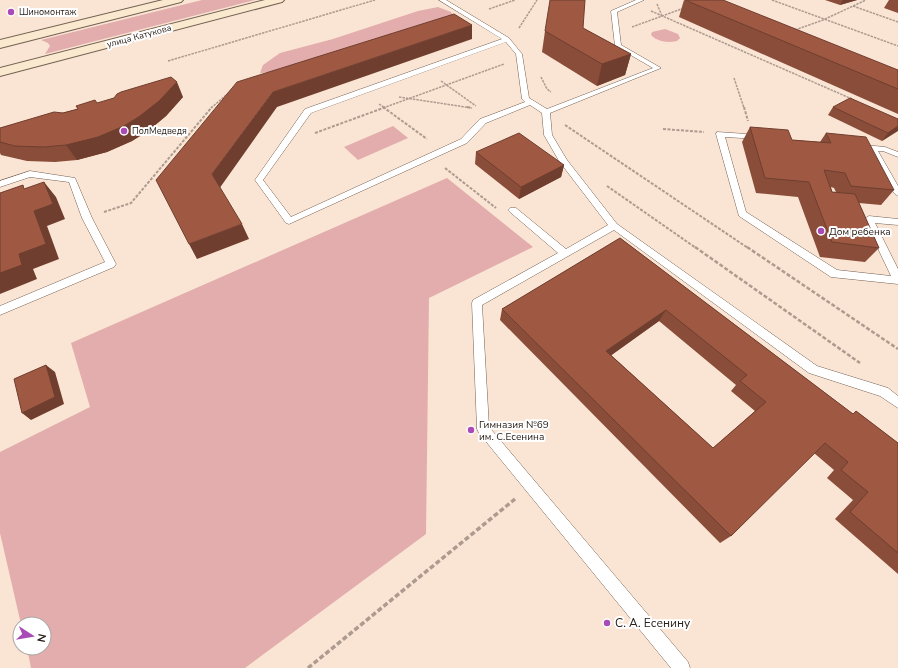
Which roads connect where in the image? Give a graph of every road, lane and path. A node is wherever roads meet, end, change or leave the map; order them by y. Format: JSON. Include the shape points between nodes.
{"nodes":[{"id":1,"x":177,"y":0,"type":"edge"},
{"id":2,"x":278,"y":0,"type":"edge"},
{"id":3,"x":375,"y":0,"type":"edge"},
{"id":4,"x":442,"y":0,"type":"edge"},
{"id":5,"x":515,"y":0,"type":"edge"},
{"id":6,"x":641,"y":0,"type":"edge"},
{"id":7,"x":655,"y":0,"type":"edge"},
{"id":8,"x":772,"y":0,"type":"edge"},
{"id":9,"x":866,"y":0,"type":"edge"},
{"id":10,"x":633,"y":3,"type":"junction"},
{"id":11,"x":853,"y":6,"type":"junction"},
{"id":12,"x":684,"y":8,"type":"dead end"},
{"id":13,"x":467,"y":16,"type":"junction"},
{"id":14,"x":662,"y":16,"type":"junction"},
{"id":15,"x":823,"y":20,"type":"junction"},
{"id":16,"x":898,"y":22,"type":"edge"},
{"id":17,"x":794,"y":30,"type":"edge"},
{"id":18,"x":617,"y":33,"type":"junction"},
{"id":19,"x":507,"y":39,"type":"junction"},
{"id":20,"x":2,"y":43,"type":"edge"},
{"id":21,"x":898,"y":46,"type":"edge"},
{"id":22,"x":519,"y":59,"type":"junction"},
{"id":23,"x":168,"y":61,"type":"dead end"},
{"id":24,"x":424,"y":69,"type":"junction"},
{"id":25,"x":2,"y":71,"type":"edge"},
{"id":26,"x":734,"y":78,"type":"dead end"},
{"id":27,"x":447,"y":85,"type":"junction"},
{"id":28,"x":236,"y":89,"type":"edge"},
{"id":29,"x":361,"y":91,"type":"junction"},
{"id":30,"x":396,"y":96,"type":"dead end"},
{"id":31,"x":410,"y":99,"type":"junction"},
{"id":32,"x":855,"y":101,"type":"edge"},
{"id":33,"x":530,"y":102,"type":"junction"},
{"id":34,"x":384,"y":108,"type":"junction"},
{"id":35,"x":546,"y":112,"type":"junction"},
{"id":36,"x":663,"y":129,"type":"dead end"},
{"id":37,"x":720,"y":134,"type":"junction"},
{"id":38,"x":754,"y":137,"type":"junction"},
{"id":39,"x":770,"y":138,"type":"edge"},
{"id":40,"x":285,"y":144,"type":"junction"},
{"id":41,"x":849,"y":145,"type":"edge"},
{"id":42,"x":872,"y":148,"type":"junction"},
{"id":43,"x":444,"y":150,"type":"junction"},
{"id":44,"x":898,"y":155,"type":"edge"},
{"id":45,"x":0,"y":184,"type":"edge"},
{"id":46,"x":604,"y":184,"type":"dead end"},
{"id":47,"x":898,"y":193,"type":"edge"},
{"id":48,"x":513,"y":210,"type":"dead end"},
{"id":49,"x":87,"y":218,"type":"junction"},
{"id":50,"x":898,"y":222,"type":"edge"},
{"id":51,"x":614,"y":226,"type":"junction"},
{"id":52,"x":565,"y":253,"type":"junction"},
{"id":53,"x":898,"y":279,"type":"edge"},
{"id":54,"x":0,"y":311,"type":"edge"},
{"id":55,"x":898,"y":349,"type":"edge"},
{"id":56,"x":865,"y":367,"type":"dead end"},
{"id":57,"x":898,"y":403,"type":"edge"},
{"id":58,"x":531,"y":486,"type":"junction"},
{"id":59,"x":308,"y":668,"type":"edge"},
{"id":60,"x":682,"y":668,"type":"edge"}],
"edges":[{"from":1,"to":20,"type":"main road"},
{"from":2,"to":25,"type":"main road","name":"улица Катукова"},
{"from":3,"to":23,"type":"path"},
{"from":4,"to":13,"type":"lane"},
{"from":5,"to":13,"type":"path"},
{"from":6,"to":10,"type":"lane"},
{"from":7,"to":14,"type":"path"},
{"from":8,"to":15,"type":"path"},
{"from":9,"to":11,"type":"path"},
{"from":10,"to":14,"type":"path"},
{"from":10,"to":18,"type":"lane","via":[[614,11]]},
{"from":11,"to":15,"type":"path"},
{"from":11,"to":16,"type":"path"},
{"from":12,"to":14,"type":"path"},
{"from":13,"to":19,"type":"lane"},
{"from":14,"to":18,"type":"path"},
{"from":14,"to":32,"type":"path"},
{"from":15,"to":17,"type":"path"},
{"from":15,"to":21,"type":"path"},
{"from":18,"to":35,"type":"lane","via":[[618,46],[658,68]]},
{"from":19,"to":22,"type":"lane","via":[[519,54]]},
{"from":19,"to":24,"type":"lane"},
{"from":20,"to":25,"type":"main road","via":[[28,47],[29,52]]},
{"from":22,"to":27,"type":"path"},
{"from":22,"to":33,"type":"lane","via":[[526,99]]},
{"from":24,"to":27,"type":"path"},
{"from":24,"to":29,"type":"lane"},
{"from":26,"to":38,"type":"path"},
{"from":27,"to":31,"type":"path"},
{"from":27,"to":31,"type":"path","via":[[481,109]]},
{"from":28,"to":49,"type":"path","via":[[228,92],[212,107],[131,203]]},
{"from":29,"to":34,"type":"path"},
{"from":29,"to":40,"type":"lane","via":[[308,111]]},
{"from":30,"to":31,"type":"path"},
{"from":31,"to":34,"type":"path"},
{"from":33,"to":35,"type":"lane"},
{"from":33,"to":43,"type":"lane","via":[[483,121],[464,141]]},
{"from":34,"to":40,"type":"path"},
{"from":34,"to":43,"type":"path"},
{"from":35,"to":51,"type":"lane","via":[[548,136],[563,161]]},
{"from":35,"to":55,"type":"path"},
{"from":36,"to":37,"type":"path"},
{"from":37,"to":38,"type":"lane"},
{"from":37,"to":53,"type":"lane","via":[[742,214],[835,274]]},
{"from":38,"to":39,"type":"lane"},
{"from":40,"to":43,"type":"lane","via":[[259,180],[289,220]]},
{"from":41,"to":42,"type":"lane"},
{"from":42,"to":44,"type":"lane","via":[[885,149]]},
{"from":42,"to":47,"type":"lane"},
{"from":45,"to":49,"type":"lane","via":[[30,174],[72,180]]},
{"from":46,"to":56,"type":"path"},
{"from":48,"to":52,"type":"lane"},
{"from":49,"to":54,"type":"lane","via":[[110,264]]},
{"from":50,"to":53,"type":"lane","via":[[870,219]]},
{"from":51,"to":52,"type":"lane"},
{"from":51,"to":57,"type":"lane","via":[[814,370],[884,392]]},
{"from":52,"to":58,"type":"lane","via":[[477,303],[483,429]]},
{"from":58,"to":59,"type":"path"},
{"from":58,"to":60,"type":"lane"}]}
